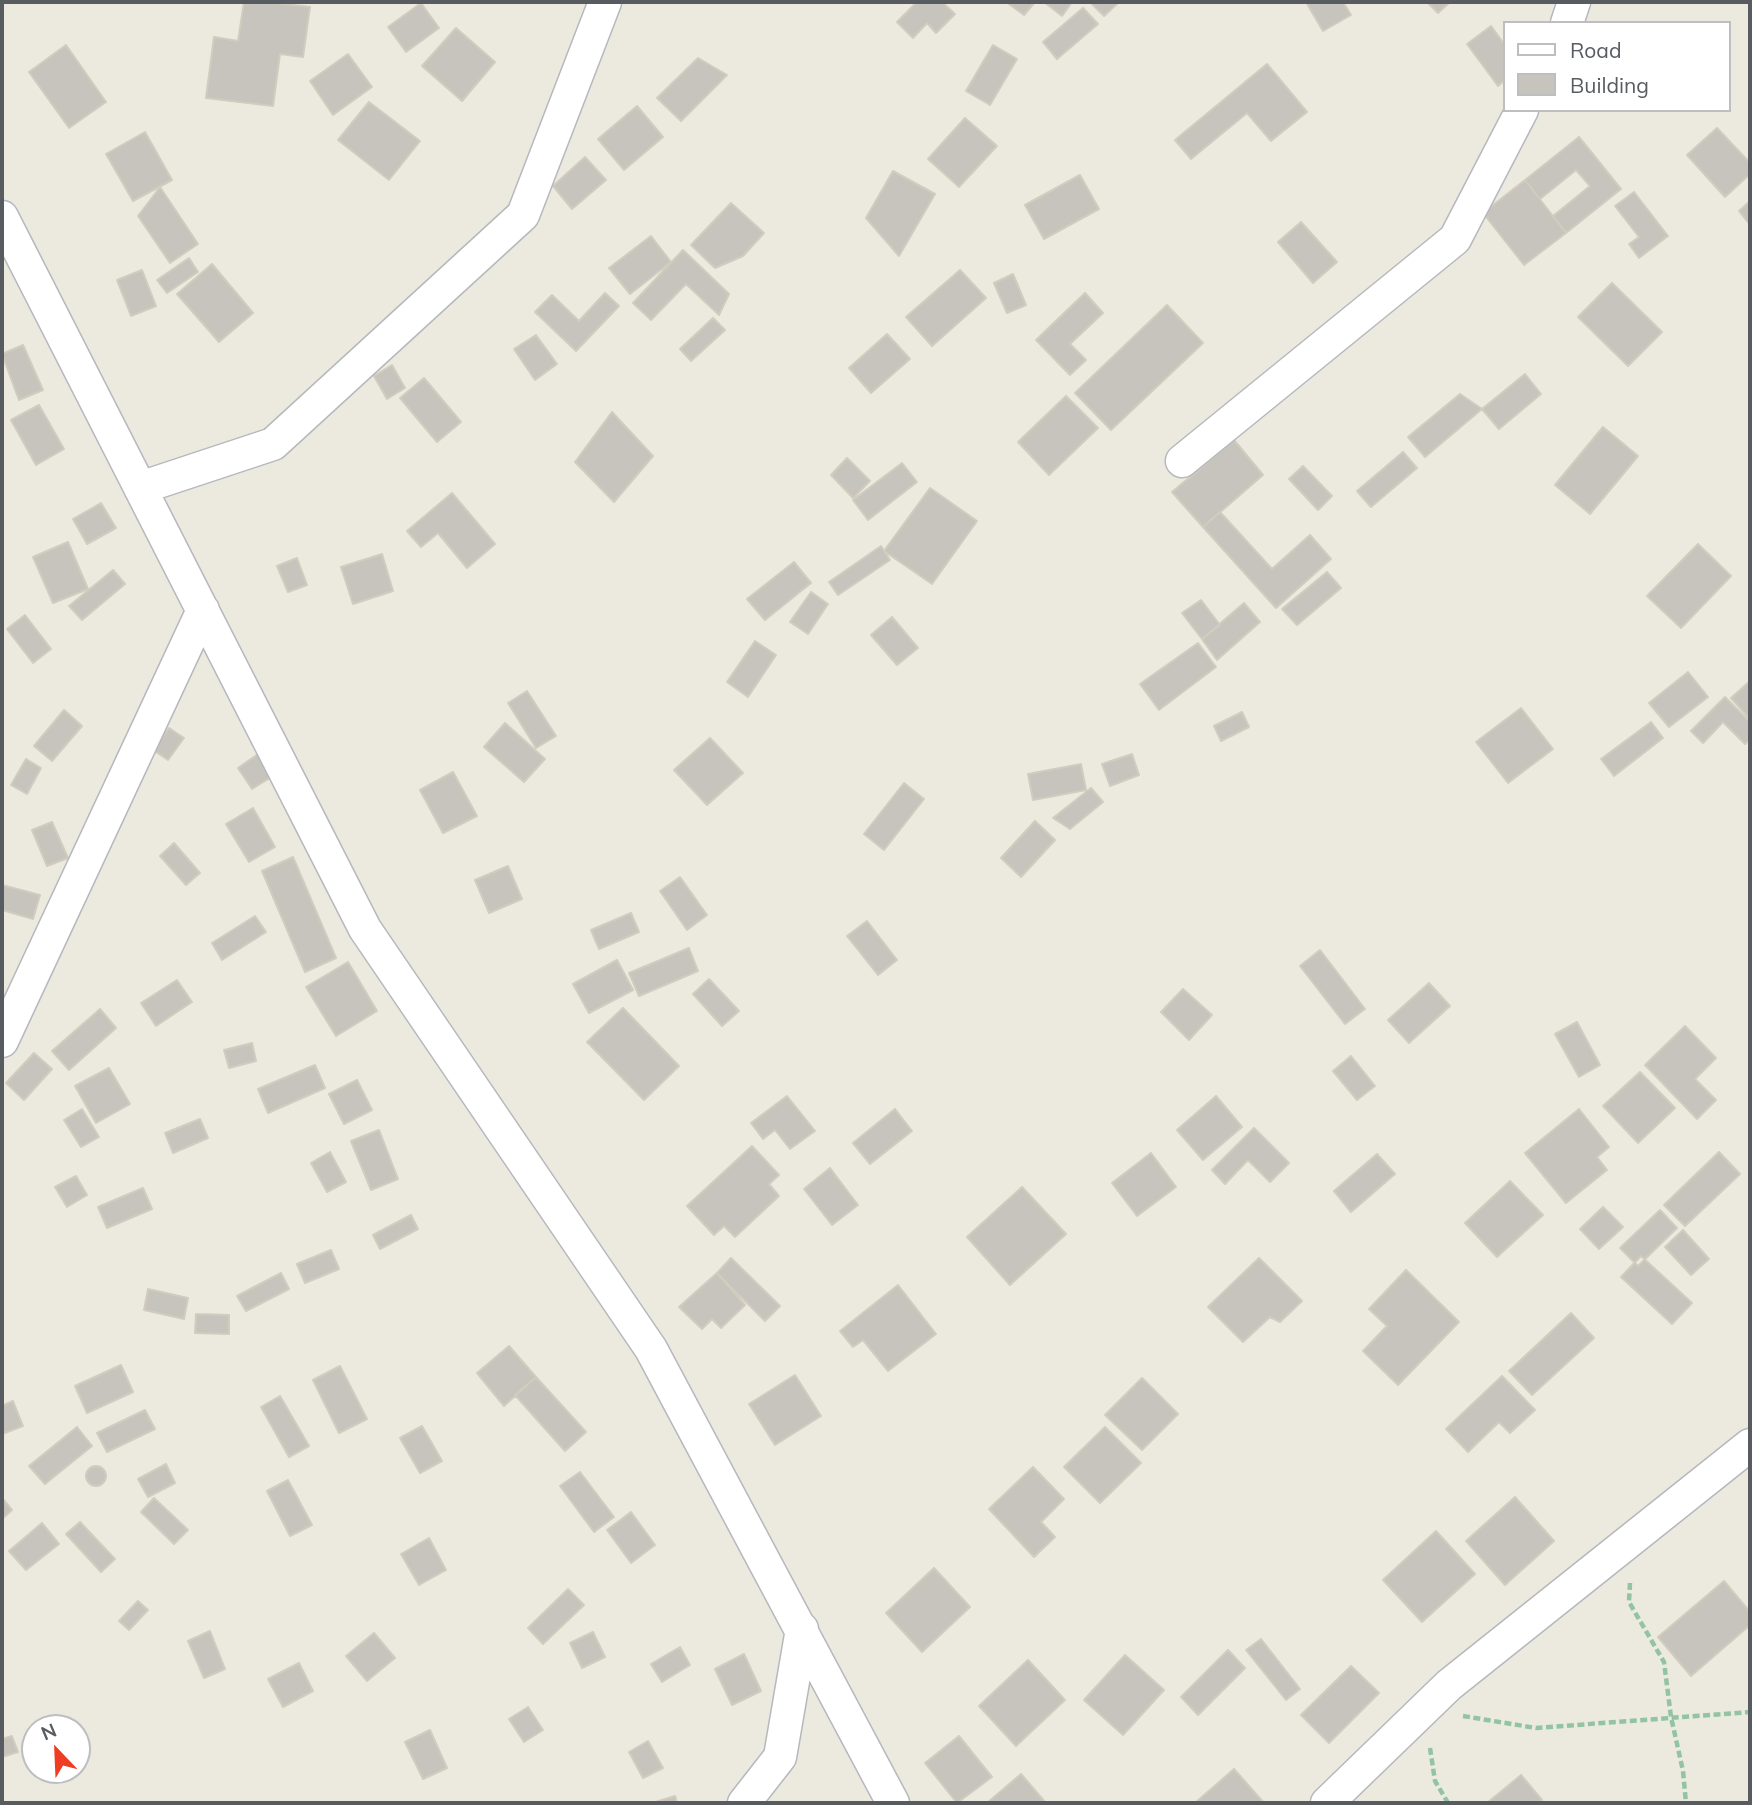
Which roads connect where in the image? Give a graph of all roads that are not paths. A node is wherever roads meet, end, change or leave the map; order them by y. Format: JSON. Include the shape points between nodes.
{"nodes":[{"id":1,"x":604,"y":2,"type":"edge"},
{"id":2,"x":1574,"y":2,"type":"edge"},
{"id":3,"x":1568,"y":21,"type":"edge"},
{"id":4,"x":1521,"y":112,"type":"edge"},
{"id":5,"x":2,"y":217,"type":"edge"},
{"id":6,"x":1182,"y":461,"type":"dead end"},
{"id":7,"x":140,"y":488,"type":"junction"},
{"id":8,"x":203,"y":610,"type":"junction"},
{"id":9,"x":2,"y":1041,"type":"edge"},
{"id":10,"x":1750,"y":1445,"type":"edge"},
{"id":11,"x":802,"y":1629,"type":"junction"},
{"id":12,"x":744,"y":1803,"type":"edge"},
{"id":13,"x":893,"y":1803,"type":"edge"},
{"id":14,"x":1327,"y":1803,"type":"edge"}],
"edges":[{"from":1,"to":7,"type":"street","via":[[523,215],[274,444]]},
{"from":2,"to":3,"type":"street"},
{"from":4,"to":6,"type":"street","via":[[1455,239]]},
{"from":5,"to":7,"type":"street"},
{"from":7,"to":8,"type":"street"},
{"from":8,"to":9,"type":"street"},
{"from":8,"to":11,"type":"street","via":[[365,929],[651,1349]]},
{"from":10,"to":14,"type":"street","via":[[1449,1685]]},
{"from":11,"to":12,"type":"street","via":[[780,1757]]},
{"from":11,"to":13,"type":"street"}]}
